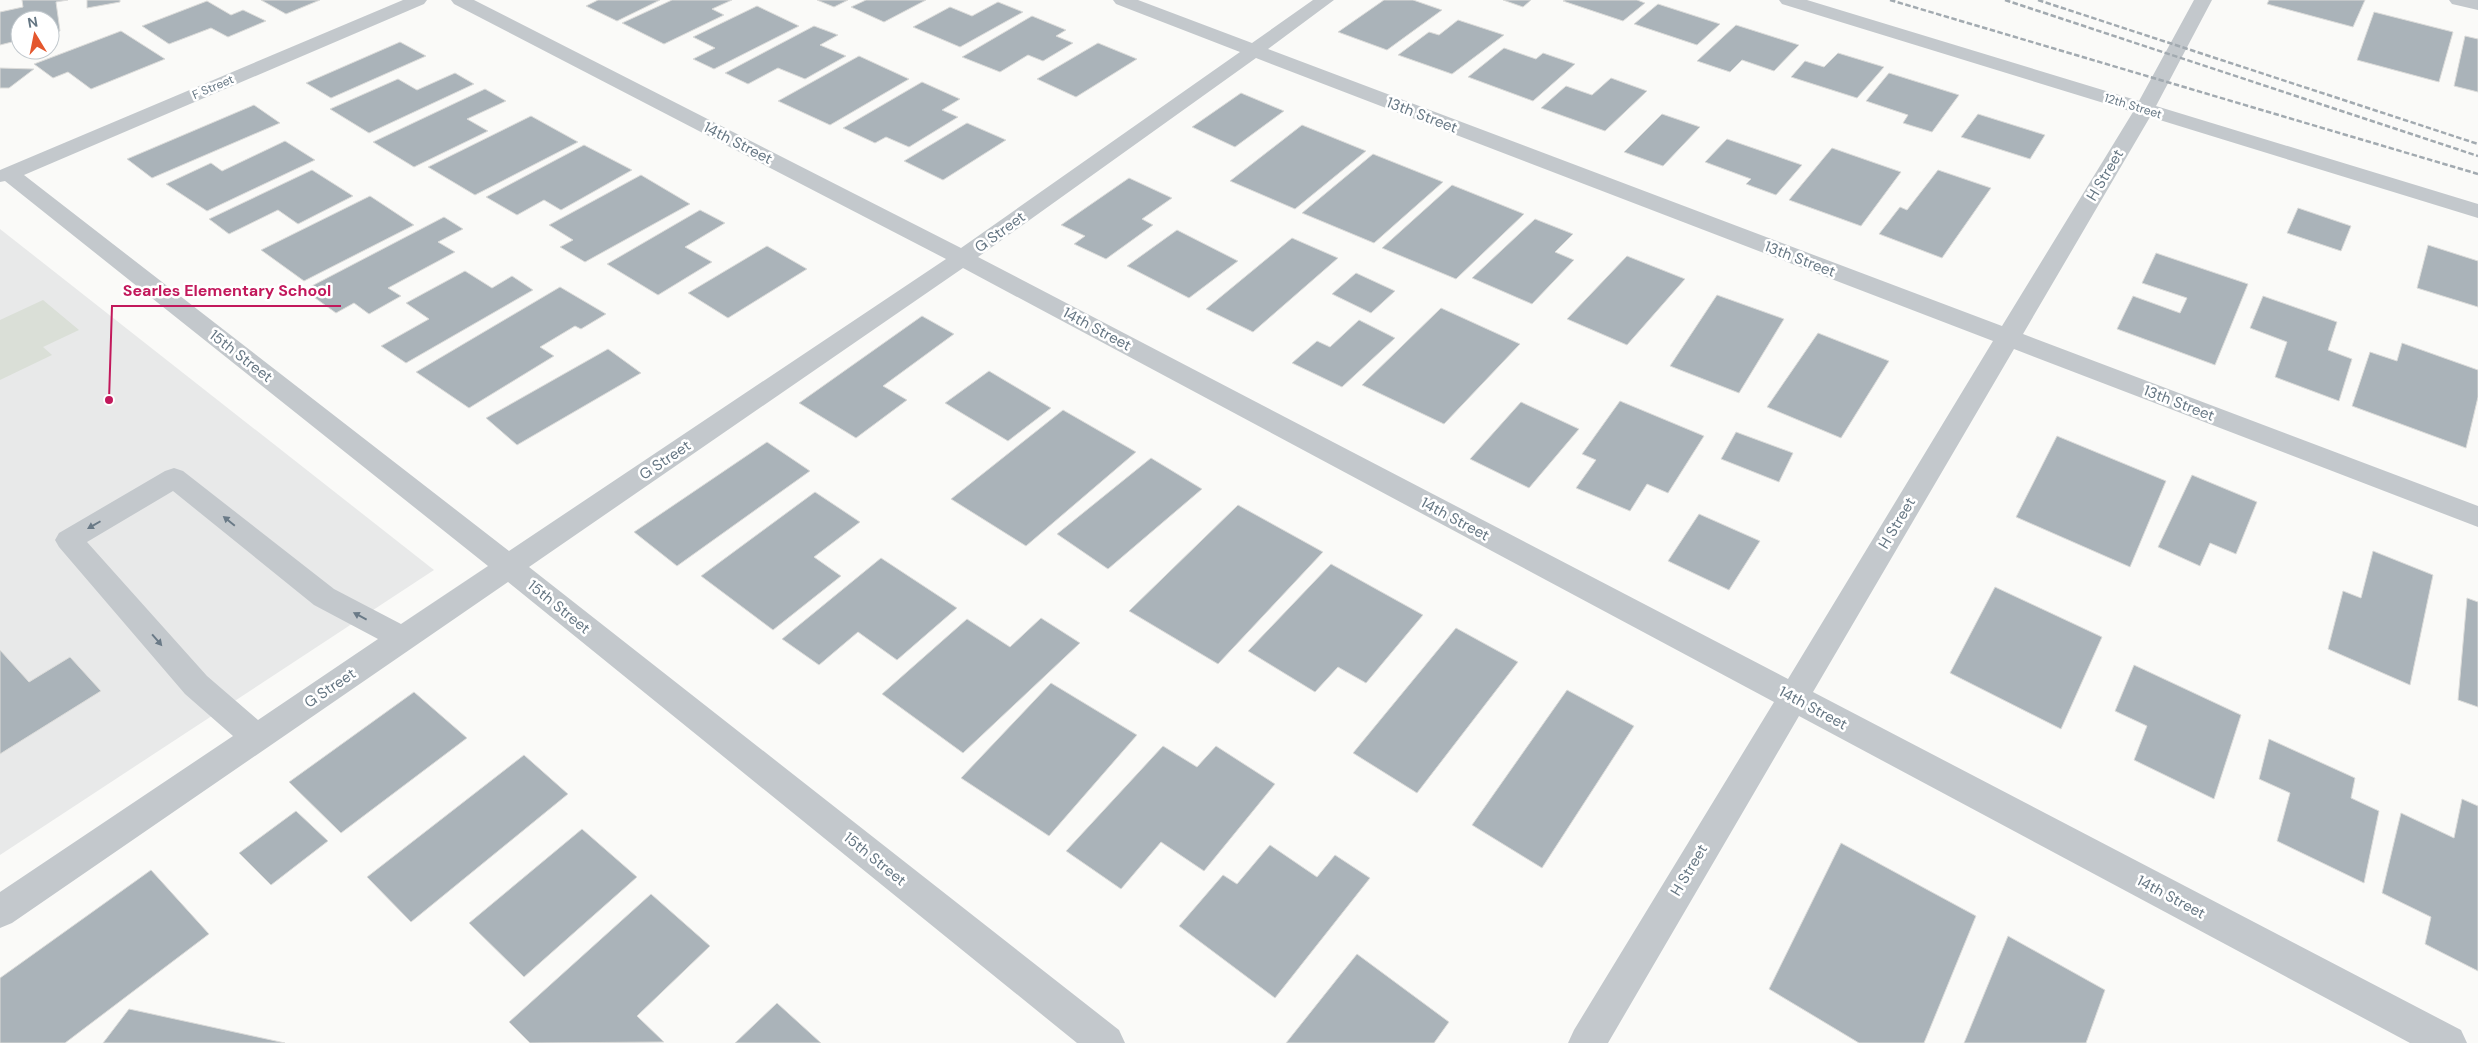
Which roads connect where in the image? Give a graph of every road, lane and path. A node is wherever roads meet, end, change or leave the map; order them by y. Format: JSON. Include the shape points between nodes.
{"nodes":[{"id":1,"x":418,"y":0,"type":"edge"},
{"id":2,"x":460,"y":0,"type":"edge"},
{"id":3,"x":1122,"y":0,"type":"edge"},
{"id":4,"x":1325,"y":0,"type":"edge"},
{"id":5,"x":1788,"y":0,"type":"edge"},
{"id":6,"x":2203,"y":0,"type":"edge"},
{"id":7,"x":2458,"y":0,"type":"edge"},
{"id":8,"x":2478,"y":5,"type":"edge"},
{"id":9,"x":1253,"y":51,"type":"junction"},
{"id":10,"x":2143,"y":109,"type":"junction"},
{"id":11,"x":4,"y":175,"type":"edge"},
{"id":12,"x":2478,"y":211,"type":"edge"},
{"id":13,"x":962,"y":258,"type":"junction"},
{"id":14,"x":2009,"y":338,"type":"junction"},
{"id":15,"x":2478,"y":518,"type":"edge"},
{"id":16,"x":509,"y":567,"type":"junction"},
{"id":17,"x":403,"y":638,"type":"junction"},
{"id":18,"x":1792,"y":697,"type":"junction"},
{"id":19,"x":257,"y":738,"type":"junction"},
{"id":20,"x":0,"y":912,"type":"edge"},
{"id":21,"x":1106,"y":1043,"type":"edge"},
{"id":22,"x":1587,"y":1043,"type":"edge"},
{"id":23,"x":2448,"y":1043,"type":"edge"}],
"edges":[{"from":1,"to":11,"type":"street","name":"F Street"},
{"from":2,"to":13,"type":"street","name":"14th Street"},
{"from":3,"to":9,"type":"street","name":"13th Street"},
{"from":4,"to":9,"type":"street","name":"G Street"},
{"from":5,"to":10,"type":"street","name":"12th Street"},
{"from":6,"to":10,"type":"street","name":"H Street","via":[[2162,80]]},
{"from":7,"to":8,"type":"street"},
{"from":9,"to":13,"type":"street","name":"G Street"},
{"from":9,"to":14,"type":"street","name":"13th Street"},
{"from":10,"to":12,"type":"street","name":"12th Street"},
{"from":10,"to":14,"type":"street","name":"H Street"},
{"from":11,"to":16,"type":"street","name":"15th Street"},
{"from":13,"to":16,"type":"street","name":"G Street"},
{"from":13,"to":18,"type":"street","name":"14th Street"},
{"from":14,"to":15,"type":"street","name":"13th Street"},
{"from":14,"to":18,"type":"street","name":"H Street"},
{"from":16,"to":17,"type":"street","name":"G Street"},
{"from":16,"to":21,"type":"street","name":"15th Street"},
{"from":17,"to":19,"type":"street","name":"G Street"},
{"from":17,"to":19,"type":"street","one_way":true,"via":[[324,598],[174,478],[69,540],[196,685]]},
{"from":18,"to":22,"type":"street","name":"H Street"},
{"from":18,"to":23,"type":"street","name":"14th Street"},
{"from":19,"to":20,"type":"street","name":"G Street"}]}
